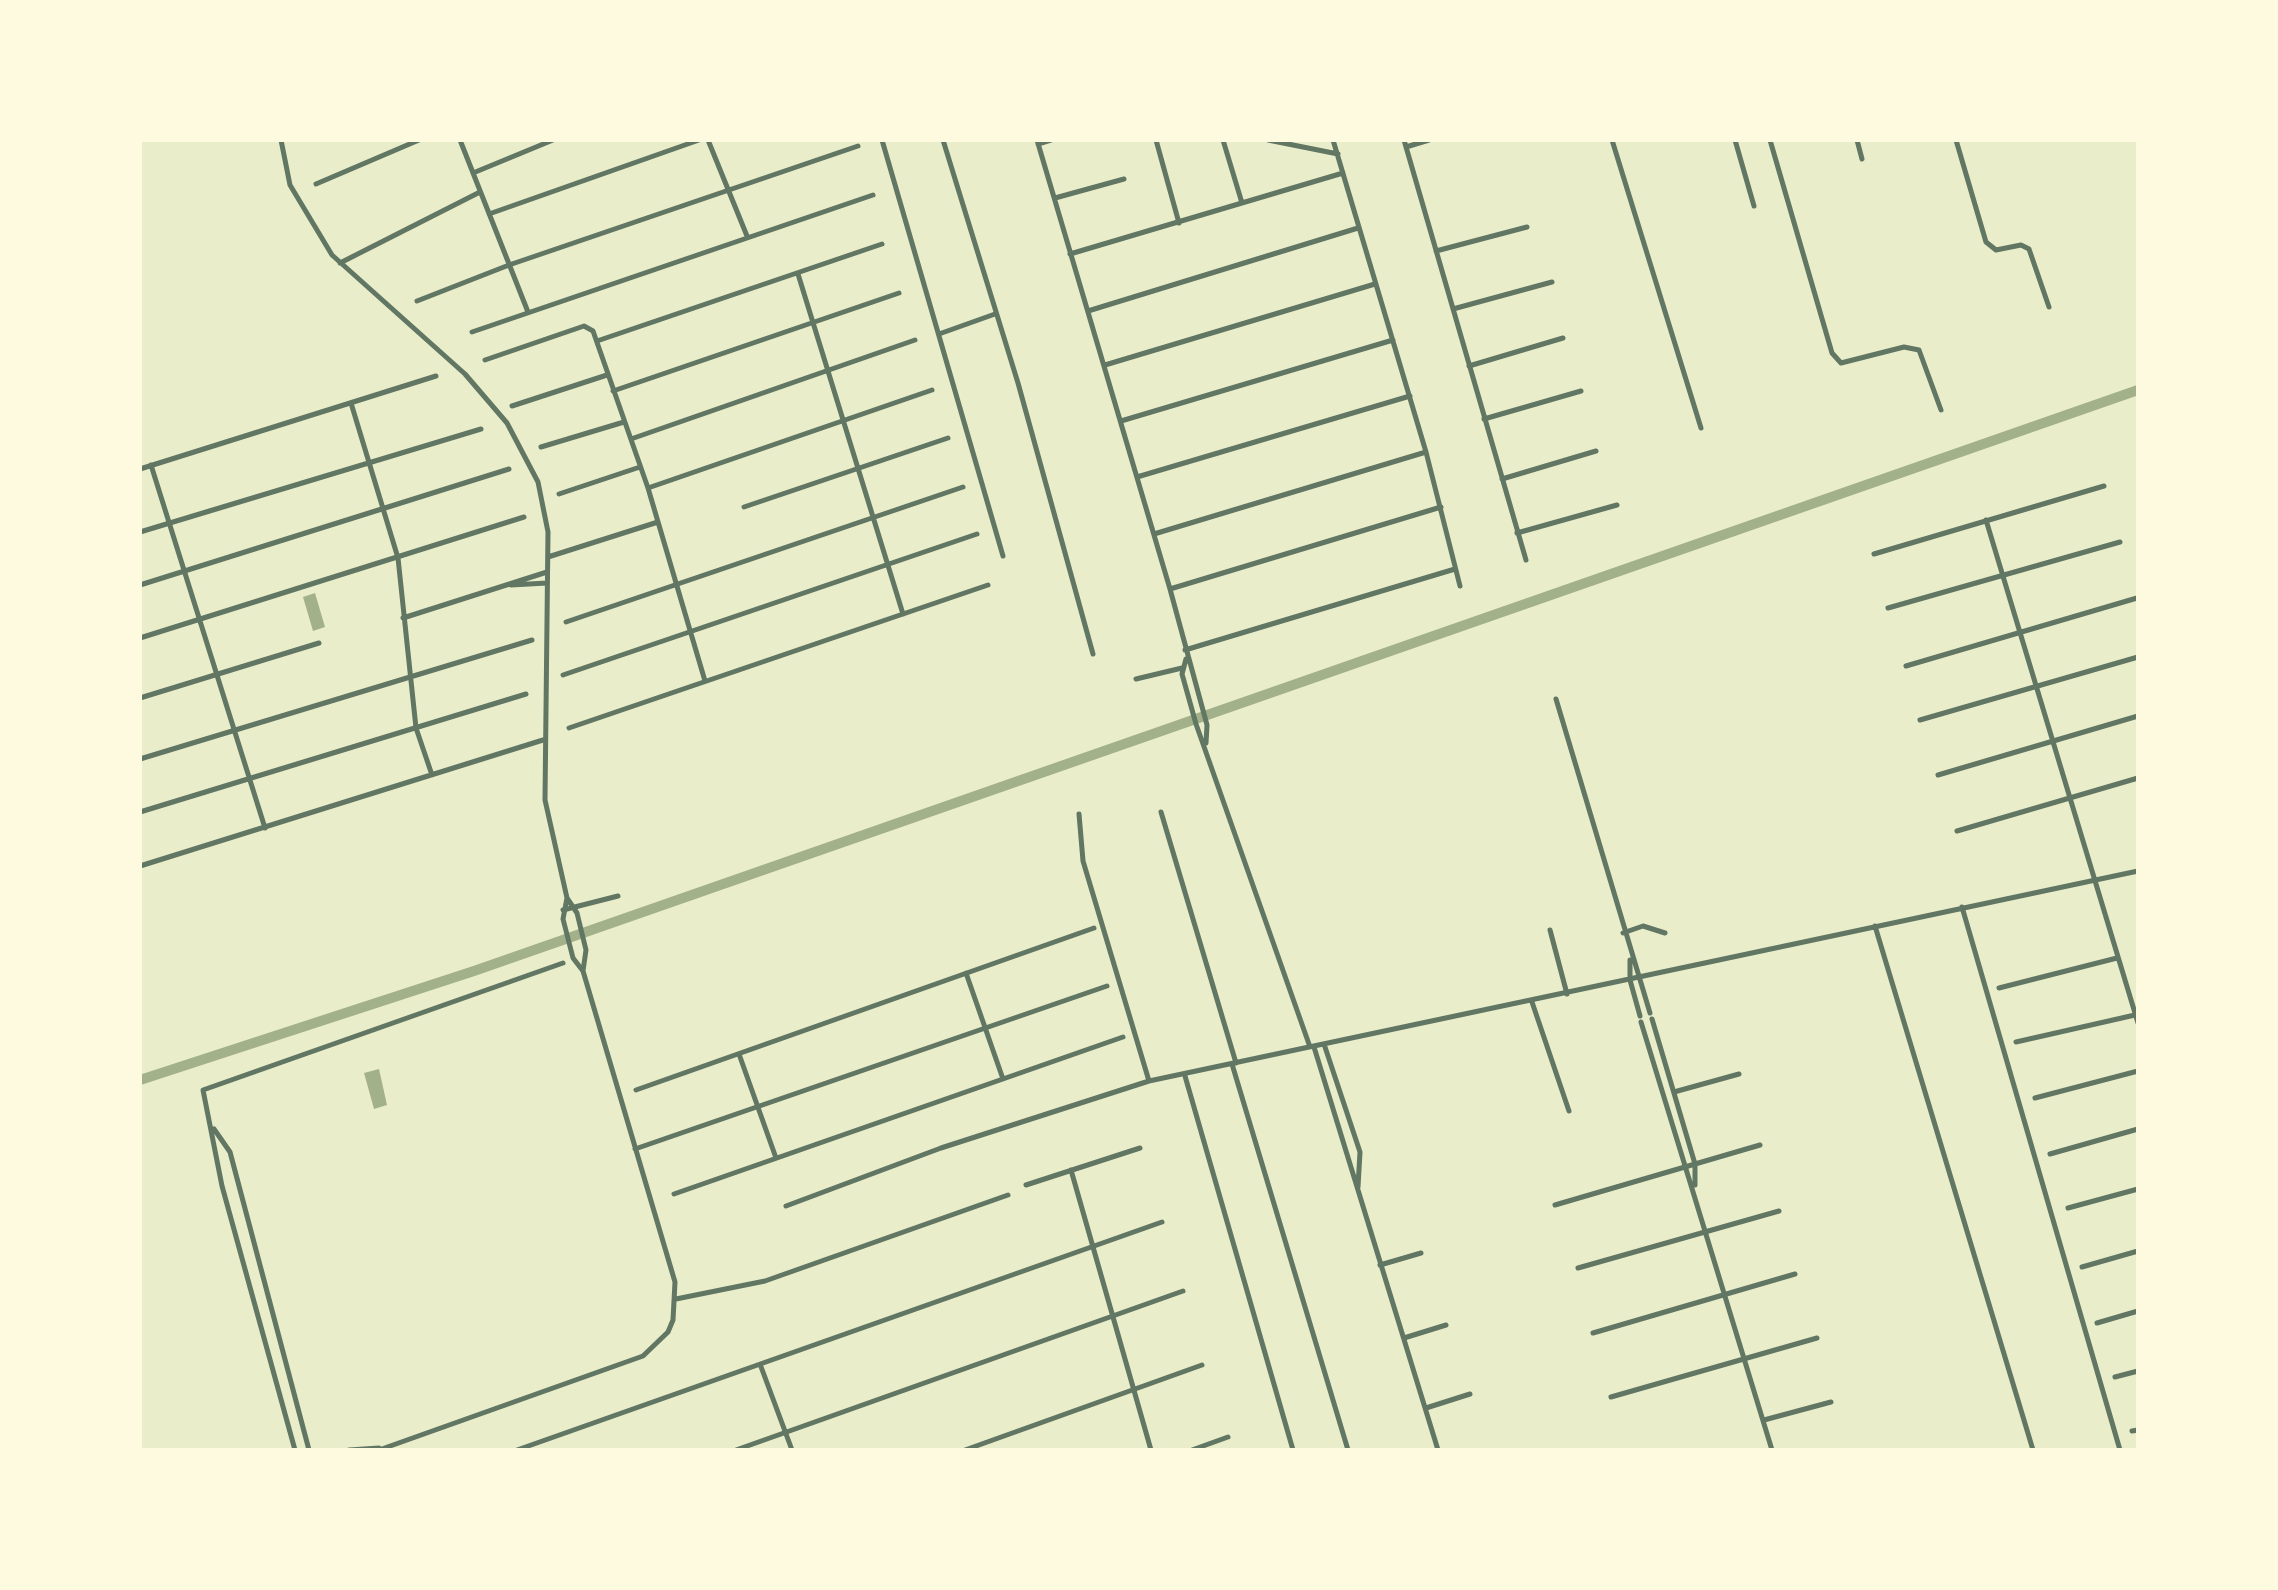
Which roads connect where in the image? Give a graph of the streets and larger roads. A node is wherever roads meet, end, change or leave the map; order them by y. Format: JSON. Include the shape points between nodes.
{"nodes":[{"id":1,"x":281,"y":140,"type":"edge"},
{"id":2,"x":419,"y":140,"type":"edge"},
{"id":3,"x":460,"y":140,"type":"edge"},
{"id":4,"x":553,"y":140,"type":"edge"},
{"id":5,"x":699,"y":140,"type":"edge"},
{"id":6,"x":708,"y":140,"type":"edge"},
{"id":7,"x":882,"y":140,"type":"edge"},
{"id":8,"x":943,"y":140,"type":"edge"},
{"id":9,"x":1052,"y":140,"type":"edge"},
{"id":10,"x":1156,"y":140,"type":"edge"},
{"id":11,"x":1223,"y":140,"type":"edge"},
{"id":12,"x":1268,"y":140,"type":"edge"},
{"id":13,"x":1333,"y":140,"type":"edge"},
{"id":14,"x":1429,"y":140,"type":"edge"},
{"id":15,"x":1612,"y":140,"type":"edge"},
{"id":16,"x":1735,"y":140,"type":"edge"},
{"id":17,"x":1770,"y":140,"type":"edge"},
{"id":18,"x":1857,"y":140,"type":"edge"},
{"id":19,"x":1956,"y":140,"type":"edge"},
{"id":20,"x":1038,"y":142,"type":"edge"},
{"id":21,"x":1405,"y":143,"type":"edge"},
{"id":22,"x":858,"y":146,"type":"dead end"},
{"id":23,"x":1338,"y":154,"type":"junction"},
{"id":24,"x":1862,"y":159,"type":"dead end"},
{"id":25,"x":1343,"y":173,"type":"junction"},
{"id":26,"x":473,"y":174,"type":"junction"},
{"id":27,"x":1124,"y":179,"type":"dead end"},
{"id":28,"x":316,"y":184,"type":"dead end"},
{"id":29,"x":728,"y":190,"type":"junction"},
{"id":30,"x":480,"y":192,"type":"junction"},
{"id":31,"x":873,"y":194,"type":"dead end"},
{"id":32,"x":1055,"y":198,"type":"junction"},
{"id":33,"x":1242,"y":203,"type":"junction"},
{"id":34,"x":1754,"y":206,"type":"dead end"},
{"id":35,"x":489,"y":214,"type":"junction"},
{"id":36,"x":1179,"y":223,"type":"junction"},
{"id":37,"x":1360,"y":228,"type":"junction"},
{"id":38,"x":1527,"y":228,"type":"dead end"},
{"id":39,"x":746,"y":236,"type":"junction"},
{"id":40,"x":882,"y":244,"type":"dead end"},
{"id":41,"x":1436,"y":252,"type":"junction"},
{"id":42,"x":1070,"y":254,"type":"junction"},
{"id":43,"x":340,"y":263,"type":"junction"},
{"id":44,"x":508,"y":265,"type":"junction"},
{"id":45,"x":798,"y":274,"type":"junction"},
{"id":46,"x":1552,"y":282,"type":"dead end"},
{"id":47,"x":1376,"y":283,"type":"junction"},
{"id":48,"x":898,"y":293,"type":"dead end"},
{"id":49,"x":418,"y":301,"type":"dead end"},
{"id":50,"x":2049,"y":307,"type":"dead end"},
{"id":51,"x":1453,"y":310,"type":"junction"},
{"id":52,"x":1088,"y":311,"type":"junction"},
{"id":53,"x":528,"y":312,"type":"junction"},
{"id":54,"x":995,"y":314,"type":"junction"},
{"id":55,"x":812,"y":322,"type":"junction"},
{"id":56,"x":472,"y":332,"type":"dead end"},
{"id":57,"x":939,"y":334,"type":"junction"},
{"id":58,"x":1563,"y":338,"type":"dead end"},
{"id":59,"x":915,"y":340,"type":"dead end"},
{"id":60,"x":1393,"y":340,"type":"junction"},
{"id":61,"x":597,"y":342,"type":"junction"},
{"id":62,"x":486,"y":360,"type":"dead end"},
{"id":63,"x":1105,"y":365,"type":"junction"},
{"id":64,"x":1469,"y":366,"type":"junction"},
{"id":65,"x":828,"y":370,"type":"junction"},
{"id":66,"x":607,"y":375,"type":"junction"},
{"id":67,"x":436,"y":376,"type":"dead end"},
{"id":68,"x":614,"y":390,"type":"junction"},
{"id":69,"x":932,"y":390,"type":"dead end"},
{"id":70,"x":1581,"y":391,"type":"dead end"},
{"id":71,"x":1410,"y":396,"type":"junction"},
{"id":72,"x":351,"y":403,"type":"junction"},
{"id":73,"x":512,"y":406,"type":"dead end"},
{"id":74,"x":1940,"y":410,"type":"dead end"},
{"id":75,"x":844,"y":419,"type":"junction"},
{"id":76,"x":1484,"y":419,"type":"junction"},
{"id":77,"x":626,"y":422,"type":"junction"},
{"id":78,"x":1121,"y":422,"type":"junction"},
{"id":79,"x":1701,"y":428,"type":"dead end"},
{"id":80,"x":481,"y":429,"type":"dead end"},
{"id":81,"x":948,"y":438,"type":"dead end"},
{"id":82,"x":631,"y":439,"type":"junction"},
{"id":83,"x":541,"y":448,"type":"dead end"},
{"id":84,"x":1596,"y":451,"type":"dead end"},
{"id":85,"x":1426,"y":452,"type":"junction"},
{"id":86,"x":370,"y":462,"type":"junction"},
{"id":87,"x":152,"y":466,"type":"junction"},
{"id":88,"x":640,"y":467,"type":"junction"},
{"id":89,"x":509,"y":468,"type":"dead end"},
{"id":90,"x":140,"y":469,"type":"edge"},
{"id":91,"x":857,"y":469,"type":"junction"},
{"id":92,"x":1137,"y":477,"type":"junction"},
{"id":93,"x":1502,"y":478,"type":"junction"},
{"id":94,"x":2104,"y":486,"type":"dead end"},
{"id":95,"x":962,"y":487,"type":"dead end"},
{"id":96,"x":648,"y":488,"type":"junction"},
{"id":97,"x":559,"y":494,"type":"dead end"},
{"id":98,"x":1617,"y":504,"type":"dead end"},
{"id":99,"x":744,"y":507,"type":"dead end"},
{"id":100,"x":1442,"y":507,"type":"junction"},
{"id":101,"x":385,"y":509,"type":"junction"},
{"id":102,"x":524,"y":517,"type":"dead end"},
{"id":103,"x":870,"y":519,"type":"junction"},
{"id":104,"x":1986,"y":520,"type":"junction"},
{"id":105,"x":658,"y":522,"type":"junction"},
{"id":106,"x":169,"y":523,"type":"junction"},
{"id":107,"x":140,"y":532,"type":"edge"},
{"id":108,"x":1517,"y":533,"type":"junction"},
{"id":109,"x":977,"y":534,"type":"dead end"},
{"id":110,"x":1154,"y":534,"type":"junction"},
{"id":111,"x":2120,"y":542,"type":"dead end"},
{"id":112,"x":1874,"y":554,"type":"dead end"},
{"id":113,"x":1003,"y":556,"type":"dead end"},
{"id":114,"x":398,"y":558,"type":"junction"},
{"id":115,"x":548,"y":558,"type":"junction"},
{"id":116,"x":1526,"y":560,"type":"dead end"},
{"id":117,"x":887,"y":566,"type":"junction"},
{"id":118,"x":1455,"y":569,"type":"junction"},
{"id":119,"x":183,"y":572,"type":"junction"},
{"id":120,"x":547,"y":572,"type":"junction"},
{"id":121,"x":2004,"y":574,"type":"junction"},
{"id":122,"x":547,"y":583,"type":"junction"},
{"id":123,"x":508,"y":584,"type":"junction"},
{"id":124,"x":988,"y":584,"type":"dead end"},
{"id":125,"x":140,"y":585,"type":"edge"},
{"id":126,"x":673,"y":585,"type":"junction"},
{"id":127,"x":1460,"y":586,"type":"dead end"},
{"id":128,"x":1170,"y":588,"type":"junction"},
{"id":129,"x":2137,"y":598,"type":"edge"},
{"id":130,"x":1888,"y":608,"type":"dead end"},
{"id":131,"x":903,"y":614,"type":"junction"},
{"id":132,"x":403,"y":618,"type":"junction"},
{"id":133,"x":198,"y":620,"type":"junction"},
{"id":134,"x":566,"y":622,"type":"dead end"},
{"id":135,"x":2021,"y":631,"type":"junction"},
{"id":136,"x":689,"y":634,"type":"junction"},
{"id":137,"x":140,"y":638,"type":"edge"},
{"id":138,"x":532,"y":640,"type":"dead end"},
{"id":139,"x":319,"y":643,"type":"dead end"},
{"id":140,"x":1185,"y":650,"type":"junction"},
{"id":141,"x":1093,"y":654,"type":"dead end"},
{"id":142,"x":2138,"y":657,"type":"edge"},
{"id":143,"x":1906,"y":666,"type":"dead end"},
{"id":144,"x":1186,"y":667,"type":"junction"},
{"id":145,"x":562,"y":675,"type":"dead end"},
{"id":146,"x":216,"y":676,"type":"junction"},
{"id":147,"x":408,"y":678,"type":"junction"},
{"id":148,"x":1136,"y":680,"type":"dead end"},
{"id":149,"x":705,"y":681,"type":"junction"},
{"id":150,"x":2037,"y":687,"type":"junction"},
{"id":151,"x":526,"y":694,"type":"dead end"},
{"id":152,"x":140,"y":698,"type":"edge"},
{"id":153,"x":1556,"y":699,"type":"dead end"},
{"id":154,"x":2138,"y":716,"type":"edge"},
{"id":155,"x":1920,"y":720,"type":"dead end"},
{"id":156,"x":416,"y":728,"type":"junction"},
{"id":157,"x":569,"y":728,"type":"dead end"},
{"id":158,"x":234,"y":732,"type":"junction"},
{"id":159,"x":544,"y":740,"type":"junction"},
{"id":160,"x":2052,"y":742,"type":"junction"},
{"id":161,"x":1206,"y":743,"type":"junction"},
{"id":162,"x":140,"y":760,"type":"edge"},
{"id":163,"x":432,"y":774,"type":"junction"},
{"id":164,"x":1938,"y":775,"type":"dead end"},
{"id":165,"x":2138,"y":778,"type":"edge"},
{"id":166,"x":248,"y":780,"type":"junction"},
{"id":167,"x":2069,"y":798,"type":"junction"},
{"id":168,"x":140,"y":812,"type":"edge"},
{"id":169,"x":1161,"y":812,"type":"dead end"},
{"id":170,"x":1078,"y":814,"type":"dead end"},
{"id":171,"x":265,"y":828,"type":"junction"},
{"id":172,"x":1957,"y":831,"type":"dead end"},
{"id":173,"x":140,"y":866,"type":"edge"},
{"id":174,"x":2138,"y":871,"type":"edge"},
{"id":175,"x":2093,"y":880,"type":"junction"},
{"id":176,"x":618,"y":896,"type":"dead end"},
{"id":177,"x":566,"y":898,"type":"junction"},
{"id":178,"x":1962,"y":908,"type":"junction"},
{"id":179,"x":563,"y":910,"type":"junction"},
{"id":180,"x":575,"y":911,"type":"junction"},
{"id":181,"x":1876,"y":926,"type":"junction"},
{"id":182,"x":1094,"y":928,"type":"dead end"},
{"id":183,"x":1550,"y":930,"type":"dead end"},
{"id":184,"x":1623,"y":933,"type":"junction"},
{"id":185,"x":1665,"y":933,"type":"dead end"},
{"id":186,"x":1630,"y":957,"type":"junction"},
{"id":187,"x":2118,"y":958,"type":"junction"},
{"id":188,"x":563,"y":964,"type":"dead end"},
{"id":189,"x":583,"y":971,"type":"junction"},
{"id":190,"x":966,"y":973,"type":"junction"},
{"id":191,"x":1640,"y":978,"type":"junction"},
{"id":192,"x":1630,"y":980,"type":"junction"},
{"id":193,"x":1107,"y":986,"type":"dead end"},
{"id":194,"x":1998,"y":988,"type":"dead end"},
{"id":195,"x":1567,"y":994,"type":"junction"},
{"id":196,"x":1532,"y":1002,"type":"junction"},
{"id":197,"x":2135,"y":1015,"type":"junction"},
{"id":198,"x":2138,"y":1023,"type":"edge"},
{"id":199,"x":985,"y":1027,"type":"junction"},
{"id":200,"x":1123,"y":1037,"type":"dead end"},
{"id":201,"x":2016,"y":1042,"type":"dead end"},
{"id":202,"x":1324,"y":1044,"type":"junction"},
{"id":203,"x":1312,"y":1047,"type":"junction"},
{"id":204,"x":738,"y":1054,"type":"junction"},
{"id":205,"x":1234,"y":1064,"type":"junction"},
{"id":206,"x":2138,"y":1071,"type":"edge"},
{"id":207,"x":1739,"y":1074,"type":"dead end"},
{"id":208,"x":1185,"y":1076,"type":"junction"},
{"id":209,"x":1002,"y":1079,"type":"junction"},
{"id":210,"x":1148,"y":1081,"type":"junction"},
{"id":211,"x":636,"y":1090,"type":"dead end"},
{"id":212,"x":1674,"y":1092,"type":"junction"},
{"id":213,"x":2035,"y":1098,"type":"dead end"},
{"id":214,"x":758,"y":1106,"type":"junction"},
{"id":215,"x":1569,"y":1111,"type":"dead end"},
{"id":216,"x":214,"y":1129,"type":"junction"},
{"id":217,"x":2138,"y":1129,"type":"edge"},
{"id":218,"x":1760,"y":1146,"type":"dead end"},
{"id":219,"x":1140,"y":1148,"type":"dead end"},
{"id":220,"x":636,"y":1149,"type":"junction"},
{"id":221,"x":2050,"y":1154,"type":"dead end"},
{"id":222,"x":776,"y":1158,"type":"junction"},
{"id":223,"x":1695,"y":1164,"type":"junction"},
{"id":224,"x":1683,"y":1168,"type":"junction"},
{"id":225,"x":1070,"y":1170,"type":"junction"},
{"id":226,"x":1026,"y":1185,"type":"dead end"},
{"id":227,"x":1695,"y":1188,"type":"junction"},
{"id":228,"x":2138,"y":1189,"type":"edge"},
{"id":229,"x":1357,"y":1190,"type":"junction"},
{"id":230,"x":674,"y":1194,"type":"dead end"},
{"id":231,"x":1008,"y":1195,"type":"dead end"},
{"id":232,"x":1555,"y":1204,"type":"dead end"},
{"id":233,"x":786,"y":1206,"type":"dead end"},
{"id":234,"x":2068,"y":1208,"type":"dead end"},
{"id":235,"x":1778,"y":1212,"type":"dead end"},
{"id":236,"x":1162,"y":1222,"type":"dead end"},
{"id":237,"x":1708,"y":1231,"type":"junction"},
{"id":238,"x":1092,"y":1245,"type":"junction"},
{"id":239,"x":2138,"y":1251,"type":"edge"},
{"id":240,"x":1421,"y":1254,"type":"dead end"},
{"id":241,"x":1380,"y":1265,"type":"junction"},
{"id":242,"x":2082,"y":1267,"type":"dead end"},
{"id":243,"x":1578,"y":1268,"type":"dead end"},
{"id":244,"x":1795,"y":1274,"type":"dead end"},
{"id":245,"x":1183,"y":1291,"type":"dead end"},
{"id":246,"x":1726,"y":1294,"type":"junction"},
{"id":247,"x":676,"y":1299,"type":"junction"},
{"id":248,"x":2138,"y":1311,"type":"edge"},
{"id":249,"x":1112,"y":1316,"type":"junction"},
{"id":250,"x":2097,"y":1323,"type":"dead end"},
{"id":251,"x":1446,"y":1325,"type":"dead end"},
{"id":252,"x":1593,"y":1333,"type":"dead end"},
{"id":253,"x":1404,"y":1338,"type":"junction"},
{"id":254,"x":1817,"y":1338,"type":"dead end"},
{"id":255,"x":1746,"y":1359,"type":"junction"},
{"id":256,"x":760,"y":1364,"type":"junction"},
{"id":257,"x":1202,"y":1365,"type":"dead end"},
{"id":258,"x":2138,"y":1371,"type":"edge"},
{"id":259,"x":2115,"y":1377,"type":"dead end"},
{"id":260,"x":1136,"y":1390,"type":"junction"},
{"id":261,"x":1470,"y":1394,"type":"dead end"},
{"id":262,"x":1612,"y":1398,"type":"dead end"},
{"id":263,"x":1832,"y":1402,"type":"dead end"},
{"id":264,"x":1426,"y":1408,"type":"junction"},
{"id":265,"x":1764,"y":1420,"type":"junction"},
{"id":266,"x":786,"y":1432,"type":"junction"},
{"id":267,"x":1228,"y":1438,"type":"dead end"},
{"id":268,"x":380,"y":1449,"type":"edge"},
{"id":269,"x":294,"y":1450,"type":"edge"},
{"id":270,"x":310,"y":1450,"type":"edge"},
{"id":271,"x":349,"y":1450,"type":"edge"},
{"id":272,"x":517,"y":1450,"type":"edge"},
{"id":273,"x":736,"y":1450,"type":"edge"},
{"id":274,"x":792,"y":1450,"type":"edge"},
{"id":275,"x":965,"y":1450,"type":"edge"},
{"id":276,"x":1151,"y":1450,"type":"edge"},
{"id":277,"x":1192,"y":1450,"type":"edge"},
{"id":278,"x":1293,"y":1450,"type":"edge"},
{"id":279,"x":1348,"y":1450,"type":"edge"},
{"id":280,"x":1438,"y":1450,"type":"edge"},
{"id":281,"x":1772,"y":1450,"type":"edge"},
{"id":282,"x":2033,"y":1450,"type":"edge"},
{"id":283,"x":2120,"y":1450,"type":"edge"}],
"edges":[{"from":1,"to":43,"type":"street","via":[[290,186]]},
{"from":2,"to":28,"type":"street"},
{"from":3,"to":26,"type":"street"},
{"from":4,"to":26,"type":"street"},
{"from":5,"to":35,"type":"street"},
{"from":6,"to":29,"type":"street"},
{"from":7,"to":57,"type":"street"},
{"from":8,"to":54,"type":"street"},
{"from":9,"to":20,"type":"street"},
{"from":10,"to":36,"type":"street"},
{"from":11,"to":33,"type":"street"},
{"from":12,"to":23,"type":"street"},
{"from":13,"to":23,"type":"street"},
{"from":14,"to":21,"type":"street"},
{"from":15,"to":79,"type":"street"},
{"from":16,"to":34,"type":"street"},
{"from":17,"to":74,"type":"street","via":[[1832,354],[1841,362],[1904,347],[1919,350]]},
{"from":18,"to":24,"type":"street"},
{"from":19,"to":50,"type":"street","via":[[1986,242],[1996,250],[2030,248]]},
{"from":20,"to":32,"type":"street"},
{"from":21,"to":41,"type":"street"},
{"from":22,"to":29,"type":"street"},
{"from":23,"to":25,"type":"street"},
{"from":25,"to":33,"type":"street"},
{"from":25,"to":37,"type":"street"},
{"from":26,"to":30,"type":"street"},
{"from":27,"to":32,"type":"street"},
{"from":29,"to":39,"type":"street"},
{"from":29,"to":44,"type":"street"},
{"from":30,"to":35,"type":"street"},
{"from":30,"to":43,"type":"street"},
{"from":31,"to":39,"type":"street"},
{"from":32,"to":42,"type":"street"},
{"from":33,"to":36,"type":"street"},
{"from":35,"to":44,"type":"street"},
{"from":36,"to":42,"type":"street"},
{"from":37,"to":47,"type":"street"},
{"from":37,"to":52,"type":"street"},
{"from":38,"to":41,"type":"street"},
{"from":39,"to":53,"type":"street"},
{"from":40,"to":45,"type":"street"},
{"from":41,"to":51,"type":"street"},
{"from":42,"to":52,"type":"street"},
{"from":43,"to":115,"type":"street","via":[[466,374],[507,423],[538,482]]},
{"from":44,"to":49,"type":"street"},
{"from":44,"to":53,"type":"street"},
{"from":45,"to":55,"type":"street"},
{"from":45,"to":61,"type":"street"},
{"from":46,"to":51,"type":"street"},
{"from":47,"to":60,"type":"street"},
{"from":47,"to":63,"type":"street"},
{"from":48,"to":55,"type":"street"},
{"from":51,"to":64,"type":"street"},
{"from":52,"to":63,"type":"street"},
{"from":53,"to":56,"type":"street"},
{"from":54,"to":57,"type":"street"},
{"from":54,"to":141,"type":"street"},
{"from":55,"to":65,"type":"street"},
{"from":55,"to":68,"type":"street"},
{"from":57,"to":113,"type":"street"},
{"from":58,"to":64,"type":"street"},
{"from":59,"to":65,"type":"street"},
{"from":60,"to":71,"type":"street"},
{"from":60,"to":78,"type":"street"},
{"from":61,"to":62,"type":"street","via":[[584,326]]},
{"from":61,"to":66,"type":"street"},
{"from":63,"to":78,"type":"street"},
{"from":64,"to":76,"type":"street"},
{"from":65,"to":75,"type":"street"},
{"from":65,"to":82,"type":"street"},
{"from":66,"to":68,"type":"street"},
{"from":66,"to":73,"type":"street"},
{"from":67,"to":72,"type":"street"},
{"from":68,"to":77,"type":"street"},
{"from":69,"to":75,"type":"street"},
{"from":70,"to":76,"type":"street"},
{"from":71,"to":85,"type":"street"},
{"from":71,"to":92,"type":"street"},
{"from":72,"to":86,"type":"street"},
{"from":72,"to":87,"type":"street"},
{"from":75,"to":91,"type":"street"},
{"from":75,"to":96,"type":"street"},
{"from":76,"to":93,"type":"street"},
{"from":77,"to":82,"type":"street"},
{"from":77,"to":83,"type":"street"},
{"from":78,"to":92,"type":"street"},
{"from":80,"to":86,"type":"street"},
{"from":81,"to":91,"type":"street"},
{"from":82,"to":88,"type":"street"},
{"from":84,"to":93,"type":"street"},
{"from":85,"to":100,"type":"street"},
{"from":85,"to":110,"type":"street"},
{"from":86,"to":101,"type":"street"},
{"from":86,"to":106,"type":"street"},
{"from":87,"to":90,"type":"street"},
{"from":87,"to":106,"type":"street"},
{"from":88,"to":96,"type":"street"},
{"from":88,"to":97,"type":"street"},
{"from":89,"to":101,"type":"street"},
{"from":91,"to":99,"type":"street"},
{"from":91,"to":103,"type":"street"},
{"from":92,"to":110,"type":"street"},
{"from":93,"to":108,"type":"street"},
{"from":94,"to":104,"type":"street"},
{"from":95,"to":103,"type":"street"},
{"from":96,"to":105,"type":"street"},
{"from":98,"to":108,"type":"street"},
{"from":100,"to":118,"type":"street"},
{"from":100,"to":128,"type":"street"},
{"from":101,"to":114,"type":"street"},
{"from":101,"to":119,"type":"street"},
{"from":102,"to":114,"type":"street"},
{"from":103,"to":117,"type":"street"},
{"from":103,"to":126,"type":"street"},
{"from":104,"to":112,"type":"street"},
{"from":104,"to":121,"type":"street"},
{"from":105,"to":115,"type":"street"},
{"from":105,"to":126,"type":"street"},
{"from":106,"to":107,"type":"street"},
{"from":106,"to":119,"type":"street"},
{"from":108,"to":116,"type":"street"},
{"from":109,"to":117,"type":"street"},
{"from":110,"to":128,"type":"street"},
{"from":111,"to":121,"type":"street"},
{"from":114,"to":132,"type":"street"},
{"from":114,"to":133,"type":"street"},
{"from":115,"to":120,"type":"street"},
{"from":117,"to":131,"type":"street"},
{"from":117,"to":136,"type":"street"},
{"from":118,"to":127,"type":"street"},
{"from":118,"to":140,"type":"street"},
{"from":119,"to":125,"type":"street"},
{"from":119,"to":133,"type":"street"},
{"from":120,"to":122,"type":"street"},
{"from":120,"to":123,"type":"street"},
{"from":121,"to":130,"type":"street"},
{"from":121,"to":135,"type":"street"},
{"from":122,"to":123,"type":"street"},
{"from":122,"to":159,"type":"street"},
{"from":123,"to":132,"type":"street"},
{"from":124,"to":131,"type":"street"},
{"from":126,"to":134,"type":"street"},
{"from":126,"to":136,"type":"street"},
{"from":128,"to":140,"type":"street"},
{"from":129,"to":135,"type":"street"},
{"from":131,"to":149,"type":"street"},
{"from":132,"to":147,"type":"street"},
{"from":133,"to":137,"type":"street"},
{"from":133,"to":146,"type":"street"},
{"from":135,"to":143,"type":"street"},
{"from":135,"to":150,"type":"street"},
{"from":136,"to":145,"type":"street"},
{"from":136,"to":149,"type":"street"},
{"from":138,"to":147,"type":"street"},
{"from":139,"to":146,"type":"street"},
{"from":140,"to":144,"type":"street"},
{"from":142,"to":150,"type":"street"},
{"from":144,"to":148,"type":"street"},
{"from":144,"to":161,"type":"street","via":[[1190,703]]},
{"from":144,"to":161,"type":"street","via":[[1206,721]]},
{"from":146,"to":152,"type":"street"},
{"from":146,"to":158,"type":"street"},
{"from":147,"to":156,"type":"street"},
{"from":147,"to":158,"type":"street"},
{"from":149,"to":157,"type":"street"},
{"from":150,"to":155,"type":"street"},
{"from":150,"to":160,"type":"street"},
{"from":151,"to":156,"type":"street"},
{"from":153,"to":184,"type":"street"},
{"from":154,"to":160,"type":"street"},
{"from":156,"to":163,"type":"street"},
{"from":156,"to":166,"type":"street"},
{"from":158,"to":162,"type":"street"},
{"from":158,"to":166,"type":"street"},
{"from":159,"to":163,"type":"street"},
{"from":159,"to":177,"type":"street","via":[[550,834]]},
{"from":160,"to":164,"type":"street"},
{"from":160,"to":167,"type":"street"},
{"from":161,"to":203,"type":"street"},
{"from":163,"to":171,"type":"street"},
{"from":165,"to":167,"type":"street"},
{"from":166,"to":168,"type":"street"},
{"from":166,"to":171,"type":"street"},
{"from":167,"to":172,"type":"street"},
{"from":167,"to":175,"type":"street"},
{"from":169,"to":205,"type":"street"},
{"from":170,"to":210,"type":"street","via":[[1082,861]]},
{"from":171,"to":173,"type":"street"},
{"from":174,"to":175,"type":"street"},
{"from":175,"to":178,"type":"street"},
{"from":175,"to":187,"type":"street"},
{"from":176,"to":180,"type":"street"},
{"from":177,"to":179,"type":"street"},
{"from":177,"to":180,"type":"street"},
{"from":178,"to":181,"type":"street"},
{"from":178,"to":283,"type":"street"},
{"from":179,"to":180,"type":"street"},
{"from":179,"to":189,"type":"street","via":[[573,958]]},
{"from":180,"to":189,"type":"street","via":[[586,950]]},
{"from":181,"to":191,"type":"street"},
{"from":181,"to":282,"type":"street"},
{"from":182,"to":190,"type":"street"},
{"from":183,"to":195,"type":"street"},
{"from":184,"to":185,"type":"street","via":[[1643,926]]},
{"from":184,"to":186,"type":"street"},
{"from":186,"to":191,"type":"street"},
{"from":186,"to":192,"type":"street"},
{"from":187,"to":194,"type":"street"},
{"from":187,"to":197,"type":"street"},
{"from":188,"to":216,"type":"street","via":[[203,1090]]},
{"from":189,"to":220,"type":"street"},
{"from":190,"to":199,"type":"street"},
{"from":190,"to":204,"type":"street"},
{"from":191,"to":192,"type":"street"},
{"from":191,"to":212,"type":"street"},
{"from":192,"to":195,"type":"street"},
{"from":192,"to":224,"type":"street"},
{"from":193,"to":199,"type":"street"},
{"from":195,"to":196,"type":"street"},
{"from":196,"to":202,"type":"street"},
{"from":196,"to":215,"type":"street"},
{"from":197,"to":198,"type":"street"},
{"from":197,"to":201,"type":"street"},
{"from":199,"to":209,"type":"street"},
{"from":199,"to":214,"type":"street"},
{"from":200,"to":209,"type":"street"},
{"from":202,"to":203,"type":"street"},
{"from":202,"to":229,"type":"street","via":[[1360,1152]]},
{"from":203,"to":205,"type":"street"},
{"from":203,"to":229,"type":"street"},
{"from":204,"to":211,"type":"street"},
{"from":204,"to":214,"type":"street"},
{"from":205,"to":208,"type":"street"},
{"from":205,"to":279,"type":"street"},
{"from":206,"to":213,"type":"street"},
{"from":207,"to":212,"type":"street"},
{"from":208,"to":210,"type":"street"},
{"from":208,"to":278,"type":"street"},
{"from":209,"to":222,"type":"street"},
{"from":210,"to":233,"type":"street"},
{"from":212,"to":223,"type":"street"},
{"from":214,"to":220,"type":"street"},
{"from":214,"to":222,"type":"street"},
{"from":216,"to":269,"type":"street","via":[[222,1186]]},
{"from":216,"to":270,"type":"street","via":[[230,1152]]},
{"from":217,"to":221,"type":"street"},
{"from":218,"to":223,"type":"street"},
{"from":219,"to":225,"type":"street"},
{"from":220,"to":247,"type":"street"},
{"from":222,"to":230,"type":"street"},
{"from":223,"to":224,"type":"street"},
{"from":223,"to":227,"type":"street"},
{"from":224,"to":227,"type":"street"},
{"from":224,"to":232,"type":"street"},
{"from":225,"to":226,"type":"street"},
{"from":225,"to":238,"type":"street"},
{"from":227,"to":237,"type":"street"},
{"from":228,"to":234,"type":"street"},
{"from":229,"to":241,"type":"street"},
{"from":231,"to":247,"type":"street","via":[[765,1281]]},
{"from":235,"to":237,"type":"street"},
{"from":236,"to":238,"type":"street"},
{"from":237,"to":243,"type":"street"},
{"from":237,"to":246,"type":"street"},
{"from":238,"to":249,"type":"street"},
{"from":238,"to":256,"type":"street"},
{"from":239,"to":242,"type":"street"},
{"from":240,"to":241,"type":"street"},
{"from":241,"to":253,"type":"street"},
{"from":244,"to":246,"type":"street"},
{"from":245,"to":249,"type":"street"},
{"from":246,"to":252,"type":"street"},
{"from":246,"to":255,"type":"street"},
{"from":247,"to":268,"type":"street","via":[[668,1332],[643,1356]]},
{"from":248,"to":250,"type":"street"},
{"from":249,"to":260,"type":"street"},
{"from":249,"to":266,"type":"street"},
{"from":251,"to":253,"type":"street"},
{"from":253,"to":264,"type":"street"},
{"from":254,"to":255,"type":"street"},
{"from":255,"to":262,"type":"street"},
{"from":255,"to":265,"type":"street"},
{"from":256,"to":266,"type":"street"},
{"from":256,"to":272,"type":"street"},
{"from":257,"to":260,"type":"street"},
{"from":258,"to":259,"type":"street"},
{"from":260,"to":275,"type":"street"},
{"from":260,"to":276,"type":"street"},
{"from":261,"to":264,"type":"street"},
{"from":263,"to":265,"type":"street"},
{"from":264,"to":280,"type":"street"},
{"from":265,"to":281,"type":"street"},
{"from":266,"to":273,"type":"street"},
{"from":266,"to":274,"type":"street"},
{"from":267,"to":277,"type":"street"},
{"from":268,"to":271,"type":"street"}]}
